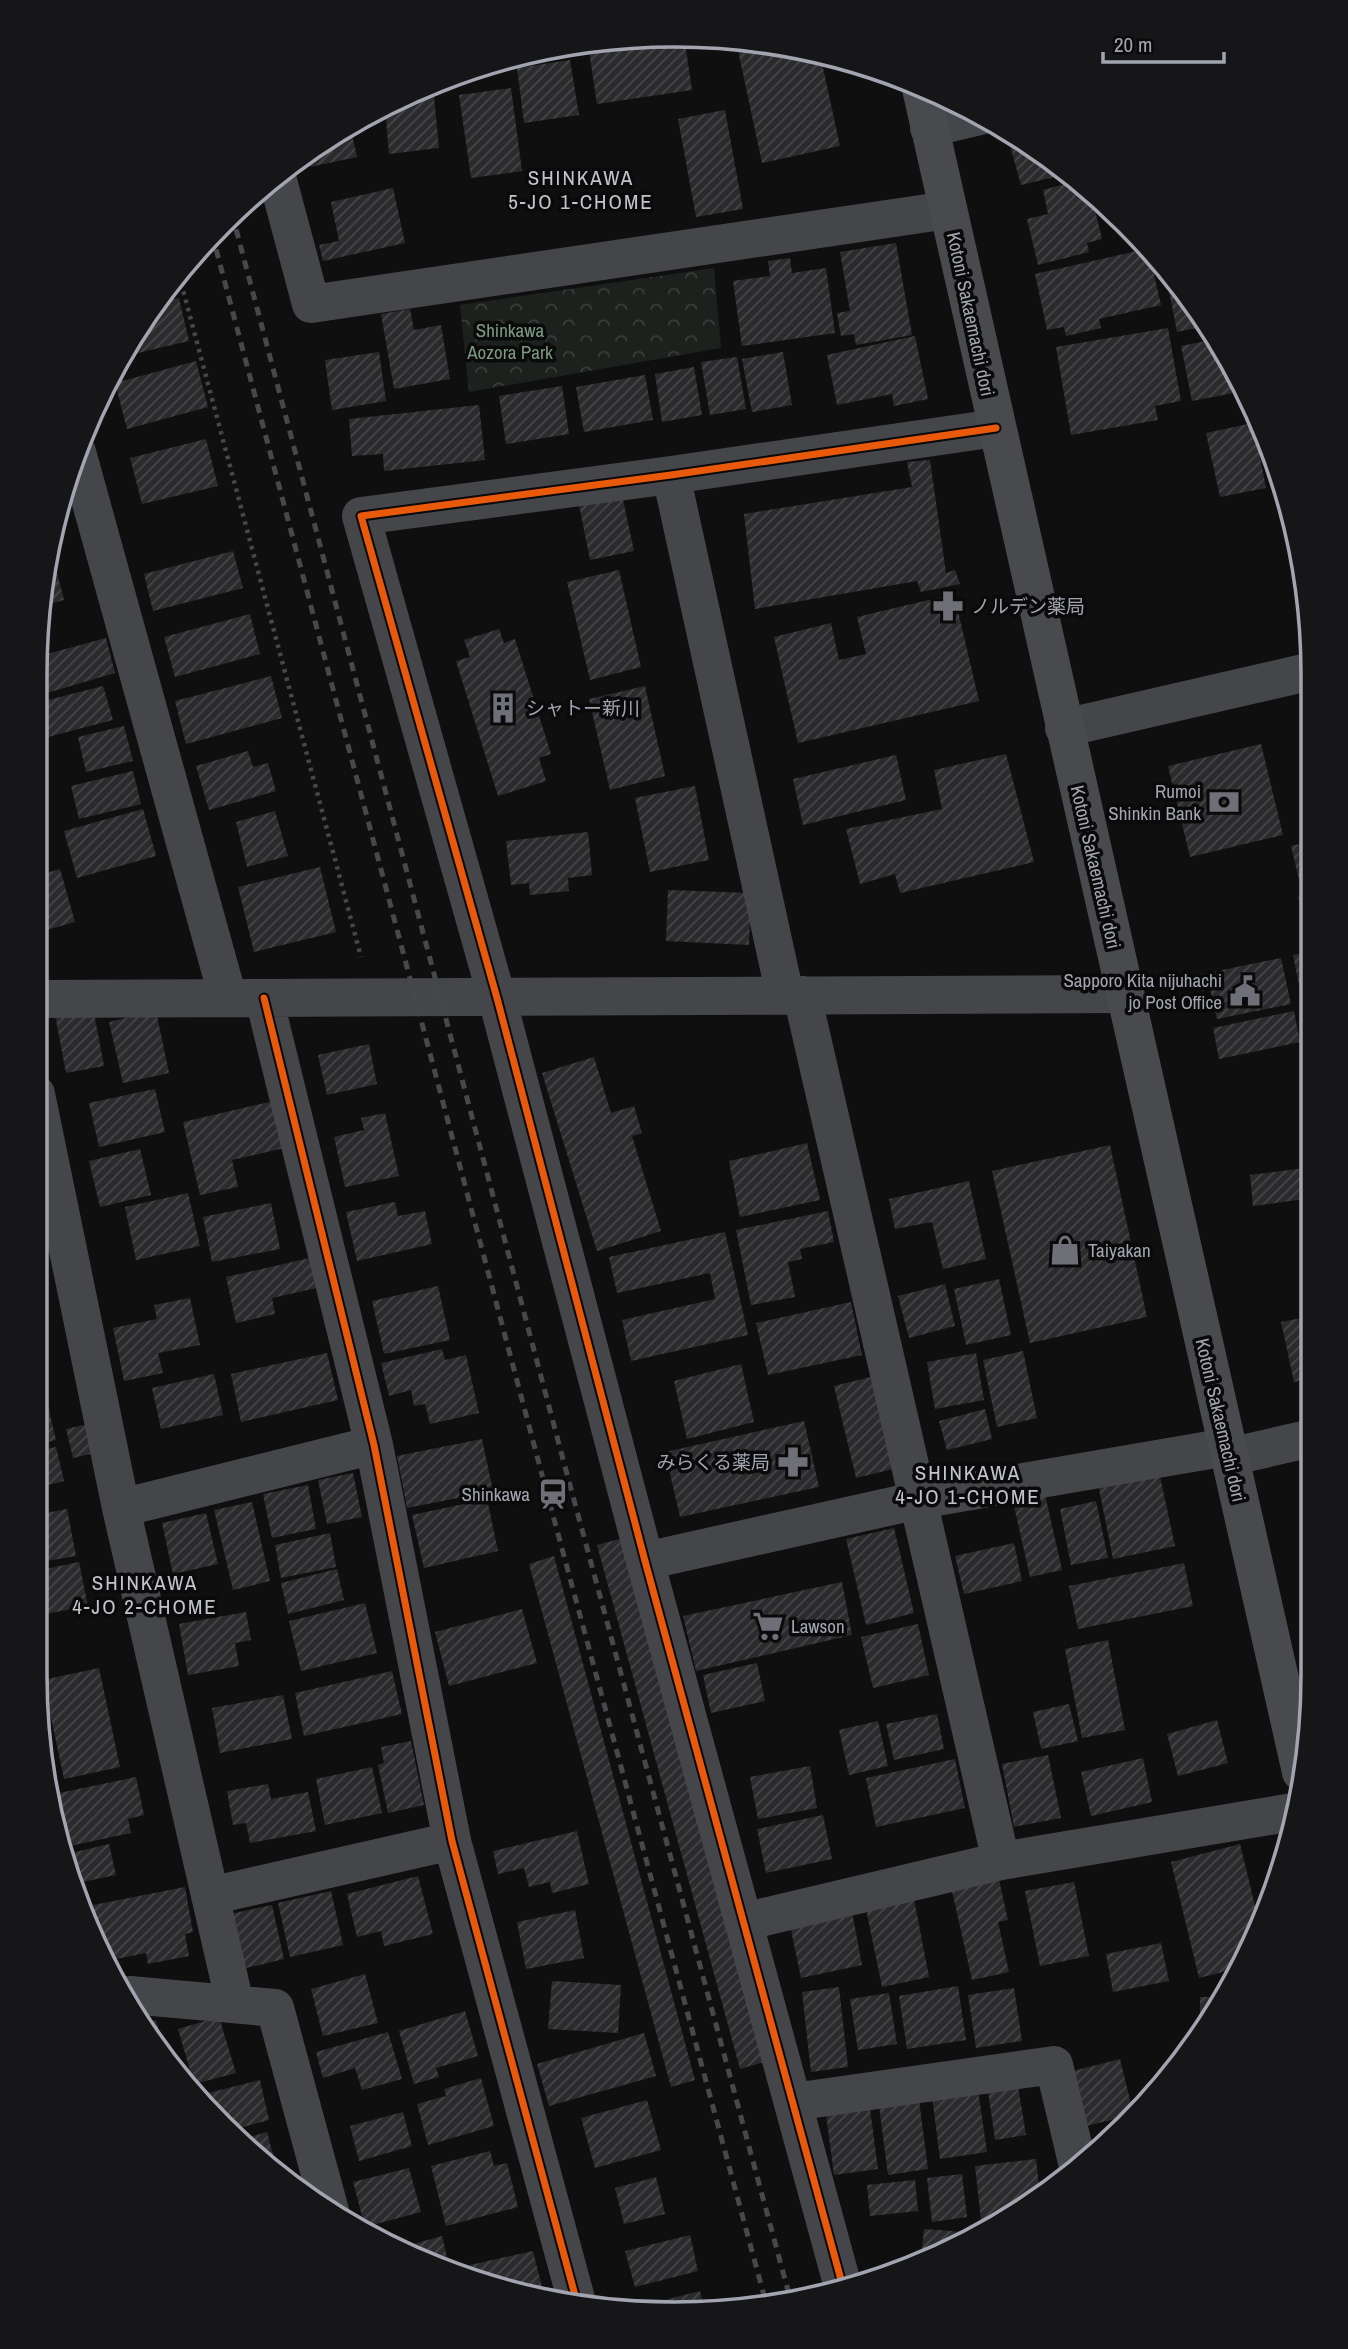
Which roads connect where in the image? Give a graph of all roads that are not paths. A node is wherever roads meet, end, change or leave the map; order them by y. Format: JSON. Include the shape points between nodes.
{"nodes":[{"id":1,"x":923,"y":99,"type":"edge"},
{"id":2,"x":965,"y":119,"type":"edge"},
{"id":3,"x":929,"y":128,"type":"junction"},
{"id":4,"x":280,"y":187,"type":"edge"},
{"id":5,"x":948,"y":210,"type":"junction"},
{"id":6,"x":996,"y":428,"type":"junction"},
{"id":7,"x":82,"y":469,"type":"edge"},
{"id":8,"x":671,"y":475,"type":"junction"},
{"id":9,"x":1301,"y":674,"type":"edge"},
{"id":10,"x":1064,"y":728,"type":"junction"},
{"id":11,"x":1125,"y":994,"type":"junction"},
{"id":12,"x":793,"y":995,"type":"junction"},
{"id":13,"x":246,"y":998,"type":"junction"},
{"id":14,"x":497,"y":998,"type":"junction"},
{"id":15,"x":47,"y":999,"type":"edge"},
{"id":16,"x":47,"y":1148,"type":"edge"},
{"id":17,"x":1301,"y":1440,"type":"edge"},
{"id":18,"x":374,"y":1446,"type":"junction"},
{"id":19,"x":1228,"y":1452,"type":"junction"},
{"id":20,"x":919,"y":1500,"type":"junction"},
{"id":21,"x":121,"y":1508,"type":"junction"},
{"id":22,"x":645,"y":1561,"type":"junction"},
{"id":23,"x":1296,"y":1749,"type":"edge"},
{"id":24,"x":1285,"y":1813,"type":"edge"},
{"id":25,"x":452,"y":1841,"type":"junction"},
{"id":26,"x":1001,"y":1861,"type":"junction"},
{"id":27,"x":210,"y":1896,"type":"junction"},
{"id":28,"x":744,"y":1922,"type":"junction"},
{"id":29,"x":136,"y":1995,"type":"edge"},
{"id":30,"x":236,"y":2004,"type":"junction"},
{"id":31,"x":793,"y":2102,"type":"junction"},
{"id":32,"x":1076,"y":2156,"type":"edge"},
{"id":33,"x":326,"y":2196,"type":"edge"},
{"id":34,"x":841,"y":2279,"type":"edge"},
{"id":35,"x":574,"y":2293,"type":"edge"}],
"edges":[{"from":1,"to":3,"type":"main road","name":"Kotoni Sakaemachi dori"},
{"from":2,"to":3,"type":"street"},
{"from":3,"to":5,"type":"main road","name":"Kotoni Sakaemachi dori"},
{"from":4,"to":5,"type":"street","via":[[311,304]]},
{"from":5,"to":6,"type":"main road","name":"Kotoni Sakaemachi dori"},
{"from":6,"to":8,"type":"street"},
{"from":6,"to":10,"type":"main road","name":"Kotoni Sakaemachi dori"},
{"from":7,"to":13,"type":"street"},
{"from":8,"to":12,"type":"street"},
{"from":8,"to":14,"type":"street","via":[[361,516]]},
{"from":9,"to":10,"type":"street"},
{"from":10,"to":11,"type":"main road","name":"Kotoni Sakaemachi dori"},
{"from":11,"to":12,"type":"street"},
{"from":11,"to":19,"type":"main road","name":"Kotoni Sakaemachi dori"},
{"from":12,"to":14,"type":"street"},
{"from":12,"to":20,"type":"street"},
{"from":13,"to":14,"type":"street"},
{"from":13,"to":15,"type":"street"},
{"from":13,"to":18,"type":"street"},
{"from":14,"to":22,"type":"street"},
{"from":16,"to":21,"type":"street"},
{"from":17,"to":19,"type":"street"},
{"from":18,"to":21,"type":"street"},
{"from":18,"to":25,"type":"street"},
{"from":19,"to":20,"type":"street"},
{"from":19,"to":23,"type":"main road","name":"Kotoni Sakaemachi dori"},
{"from":20,"to":22,"type":"street"},
{"from":20,"to":26,"type":"street"},
{"from":21,"to":27,"type":"street"},
{"from":22,"to":28,"type":"street"},
{"from":24,"to":26,"type":"street"},
{"from":25,"to":27,"type":"street"},
{"from":25,"to":35,"type":"street"},
{"from":26,"to":28,"type":"street"},
{"from":27,"to":30,"type":"street"},
{"from":28,"to":31,"type":"street"},
{"from":29,"to":30,"type":"street"},
{"from":30,"to":33,"type":"street","via":[[275,2008]]},
{"from":31,"to":32,"type":"street","via":[[1054,2065]]},
{"from":31,"to":34,"type":"street"}]}
